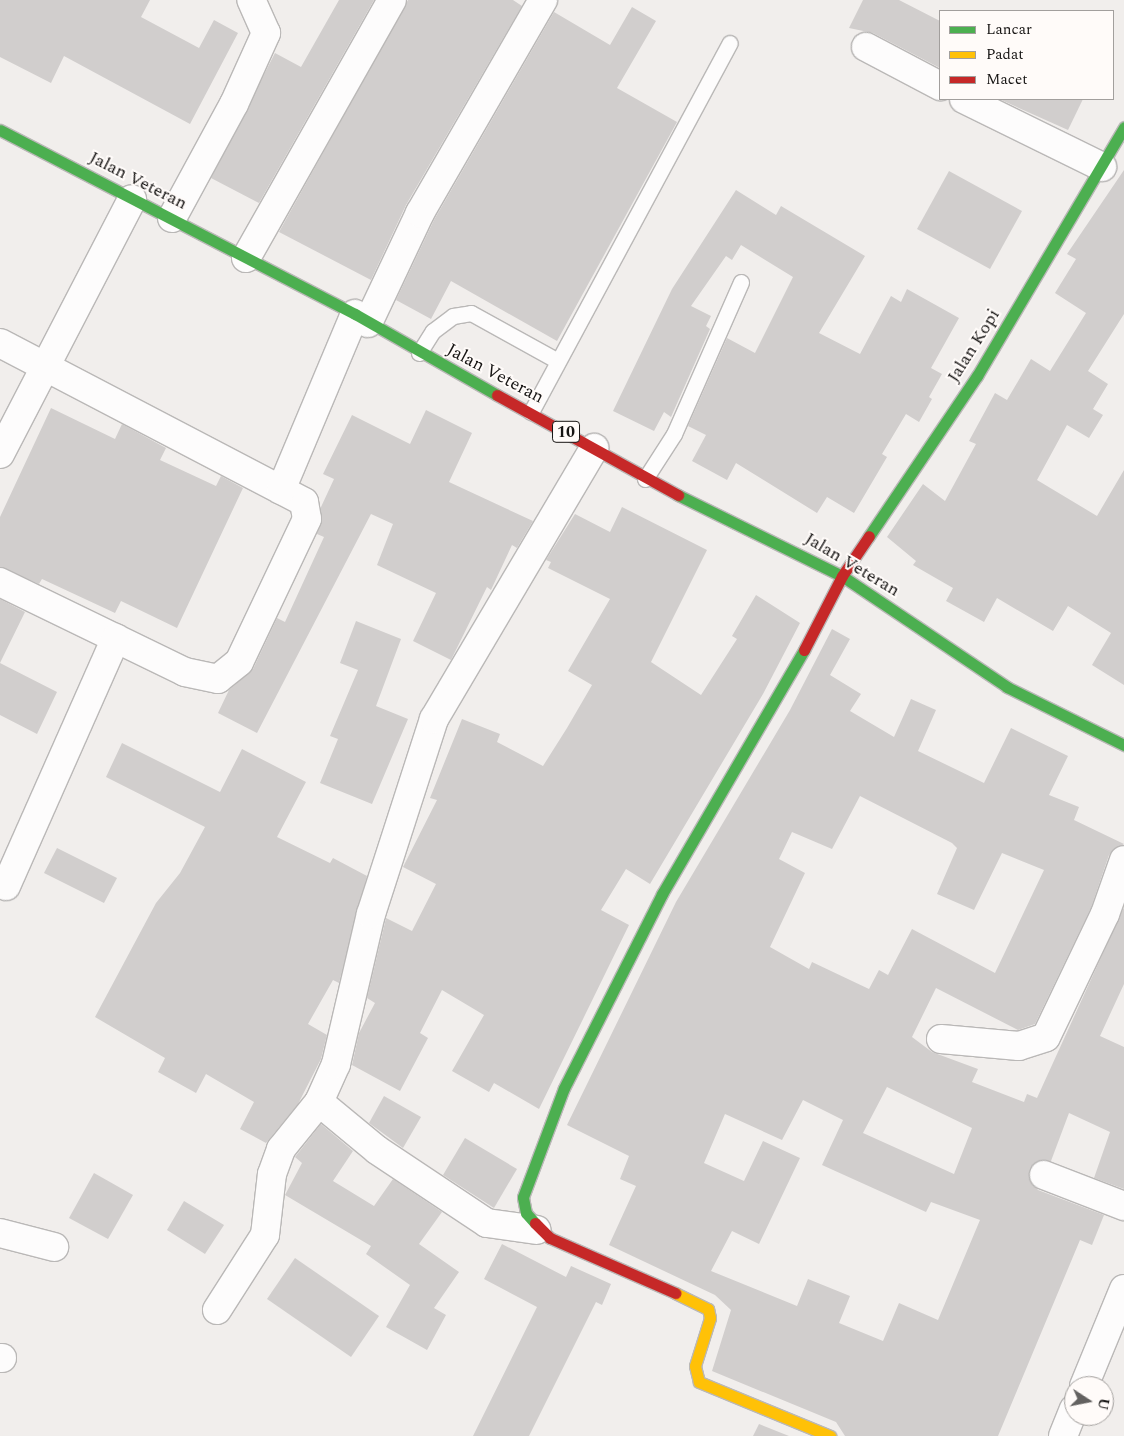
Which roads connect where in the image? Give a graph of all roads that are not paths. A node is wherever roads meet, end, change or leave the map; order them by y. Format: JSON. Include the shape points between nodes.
{"nodes":[{"id":1,"x":250,"y":0,"type":"edge"},
{"id":2,"x":392,"y":0,"type":"edge"},
{"id":3,"x":543,"y":0,"type":"edge"},
{"id":4,"x":730,"y":43,"type":"dead end"},
{"id":5,"x":866,"y":47,"type":"dead end"},
{"id":6,"x":939,"y":85,"type":"edge"},
{"id":7,"x":966,"y":100,"type":"edge"},
{"id":8,"x":1124,"y":127,"type":"edge"},
{"id":9,"x":0,"y":130,"type":"edge"},
{"id":10,"x":1102,"y":167,"type":"junction"},
{"id":11,"x":132,"y":199,"type":"junction"},
{"id":12,"x":172,"y":218,"type":"junction"},
{"id":13,"x":246,"y":258,"type":"junction"},
{"id":14,"x":741,"y":282,"type":"dead end"},
{"id":15,"x":362,"y":319,"type":"junction"},
{"id":16,"x":0,"y":343,"type":"edge"},
{"id":17,"x":419,"y":353,"type":"junction"},
{"id":18,"x":558,"y":361,"type":"junction"},
{"id":19,"x":45,"y":367,"type":"junction"},
{"id":20,"x":531,"y":412,"type":"junction"},
{"id":21,"x":594,"y":448,"type":"junction"},
{"id":22,"x":0,"y":454,"type":"edge"},
{"id":23,"x":645,"y":479,"type":"junction"},
{"id":24,"x":280,"y":490,"type":"junction"},
{"id":25,"x":842,"y":576,"type":"junction"},
{"id":26,"x":0,"y":582,"type":"edge"},
{"id":27,"x":116,"y":638,"type":"junction"},
{"id":28,"x":1124,"y":745,"type":"edge"},
{"id":29,"x":1124,"y":860,"type":"edge"},
{"id":30,"x":6,"y":886,"type":"dead end"},
{"id":31,"x":941,"y":1039,"type":"dead end"},
{"id":32,"x":319,"y":1102,"type":"junction"},
{"id":33,"x":1044,"y":1174,"type":"dead end"},
{"id":34,"x":1124,"y":1206,"type":"edge"},
{"id":35,"x":537,"y":1230,"type":"junction"},
{"id":36,"x":0,"y":1233,"type":"edge"},
{"id":37,"x":54,"y":1247,"type":"dead end"},
{"id":38,"x":1124,"y":1289,"type":"edge"},
{"id":39,"x":217,"y":1310,"type":"dead end"},
{"id":40,"x":1088,"y":1376,"type":"edge"},
{"id":41,"x":830,"y":1436,"type":"edge"}],
"edges":[{"from":1,"to":12,"type":"street","via":[[266,33],[234,104]]},
{"from":2,"to":13,"type":"street"},
{"from":3,"to":15,"type":"street"},
{"from":4,"to":18,"type":"lane"},
{"from":5,"to":6,"type":"street"},
{"from":7,"to":10,"type":"street"},
{"from":8,"to":10,"type":"main road","name":"Jalan Kopi"},
{"from":9,"to":11,"type":"main road","name":"Jalan Veteran","number":"10"},
{"from":10,"to":25,"type":"main road","name":"Jalan Kopi","via":[[977,376]]},
{"from":11,"to":12,"type":"main road","name":"Jalan Veteran","number":"10"},
{"from":11,"to":19,"type":"street"},
{"from":12,"to":13,"type":"main road","name":"Jalan Veteran","number":"10"},
{"from":13,"to":15,"type":"main road","name":"Jalan Veteran","number":"10"},
{"from":14,"to":23,"type":"lane","via":[[674,434]]},
{"from":15,"to":17,"type":"main road","name":"Jalan Veteran","number":"10"},
{"from":15,"to":24,"type":"street"},
{"from":16,"to":19,"type":"street"},
{"from":17,"to":18,"type":"lane","via":[[433,331],[453,316],[471,313]]},
{"from":17,"to":20,"type":"main road","name":"Jalan Veteran","number":"10"},
{"from":18,"to":20,"type":"lane"},
{"from":19,"to":22,"type":"street"},
{"from":19,"to":24,"type":"street"},
{"from":20,"to":21,"type":"main road","name":"Jalan Veteran","number":"10"},
{"from":21,"to":23,"type":"main road","name":"Jalan Veteran","number":"10"},
{"from":21,"to":32,"type":"street","via":[[434,720],[371,914],[336,1064]]},
{"from":23,"to":25,"type":"main road","name":"Jalan Veteran","number":"10"},
{"from":24,"to":27,"type":"street","via":[[304,502],[307,519],[231,673],[218,678],[185,672]]},
{"from":25,"to":28,"type":"main road","name":"Jalan Veteran","number":"10","via":[[1007,688]]},
{"from":25,"to":35,"type":"main road","name":"Jalan Kopi","via":[[777,702],[662,894],[564,1088],[523,1196],[526,1214]]},
{"from":26,"to":27,"type":"street"},
{"from":27,"to":30,"type":"street"},
{"from":29,"to":31,"type":"street","via":[[1105,914],[1046,1037],[1018,1046]]},
{"from":32,"to":35,"type":"street","via":[[378,1150],[486,1223]]},
{"from":32,"to":39,"type":"street","via":[[281,1150],[272,1174],[265,1235]]},
{"from":33,"to":34,"type":"street"},
{"from":35,"to":41,"type":"main road","via":[[704,1306],[710,1318],[695,1366],[699,1382]]},
{"from":36,"to":37,"type":"street"},
{"from":38,"to":40,"type":"street"}]}
